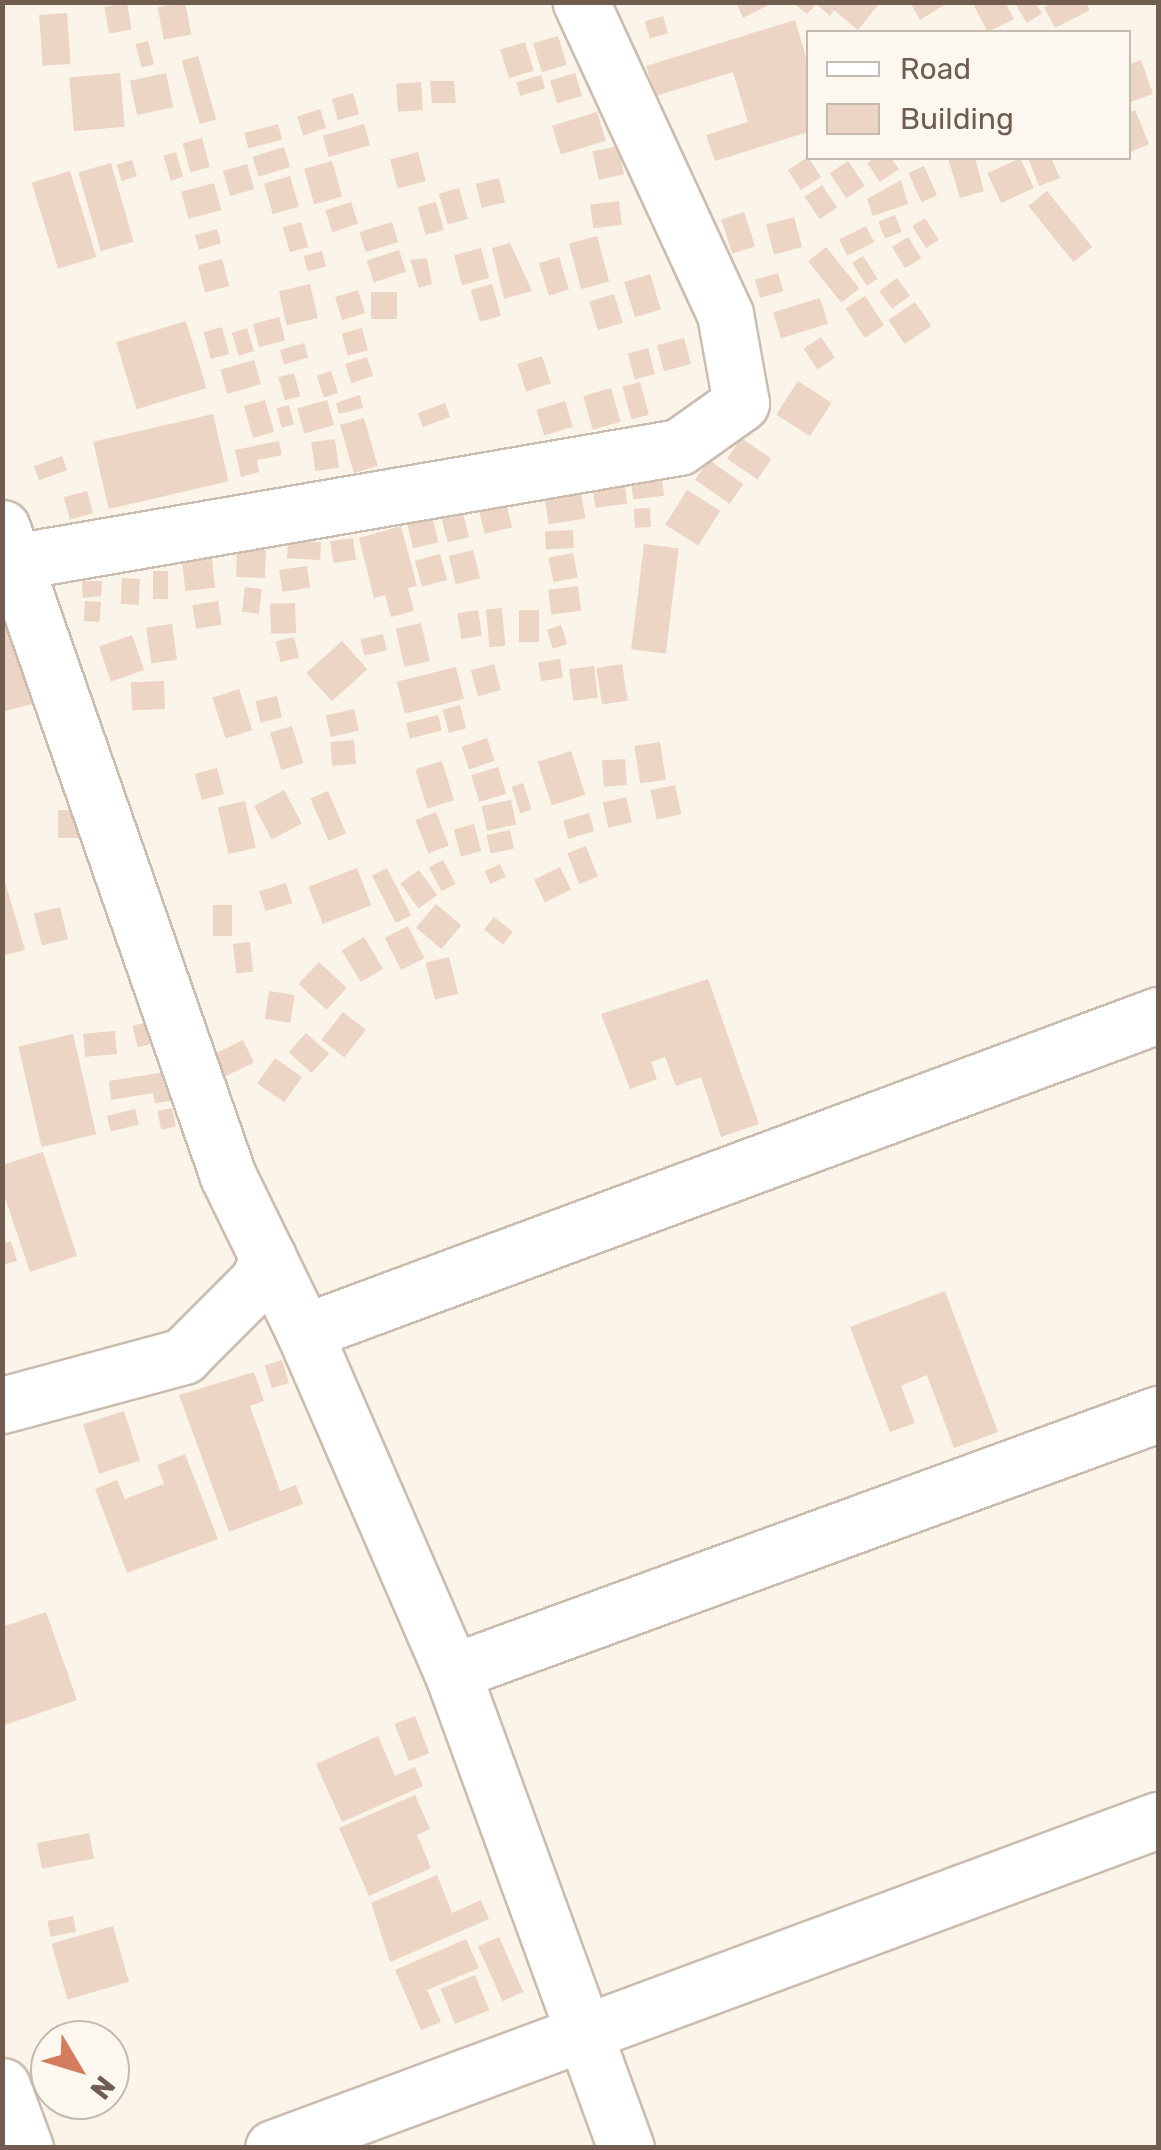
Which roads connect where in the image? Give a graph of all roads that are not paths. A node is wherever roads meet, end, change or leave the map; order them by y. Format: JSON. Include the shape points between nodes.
{"nodes":[{"id":1,"x":581,"y":2,"type":"edge"},
{"id":2,"x":6,"y":552,"type":"edge"},
{"id":3,"x":1158,"y":1015,"type":"edge"},
{"id":4,"x":268,"y":1258,"type":"junction"},
{"id":5,"x":304,"y":1332,"type":"junction"},
{"id":6,"x":2,"y":1405,"type":"edge"},
{"id":7,"x":1158,"y":1414,"type":"edge"},
{"id":8,"x":452,"y":1672,"type":"junction"},
{"id":9,"x":1158,"y":1820,"type":"edge"},
{"id":10,"x":580,"y":2032,"type":"junction"},
{"id":11,"x":2,"y":2086,"type":"edge"},
{"id":12,"x":25,"y":2148,"type":"edge"},
{"id":13,"x":272,"y":2148,"type":"edge"},
{"id":14,"x":626,"y":2148,"type":"edge"}],
"edges":[{"from":1,"to":2,"type":"street","via":[[725,314],[741,403],[679,447]]},
{"from":2,"to":4,"type":"street","via":[[228,1176]]},
{"from":3,"to":5,"type":"street"},
{"from":4,"to":5,"type":"street"},
{"from":4,"to":6,"type":"street","via":[[258,1281],[183,1356]]},
{"from":5,"to":8,"type":"street"},
{"from":7,"to":8,"type":"street"},
{"from":8,"to":10,"type":"street"},
{"from":9,"to":10,"type":"street"},
{"from":10,"to":13,"type":"street"},
{"from":10,"to":14,"type":"street"},
{"from":11,"to":12,"type":"street"}]}
